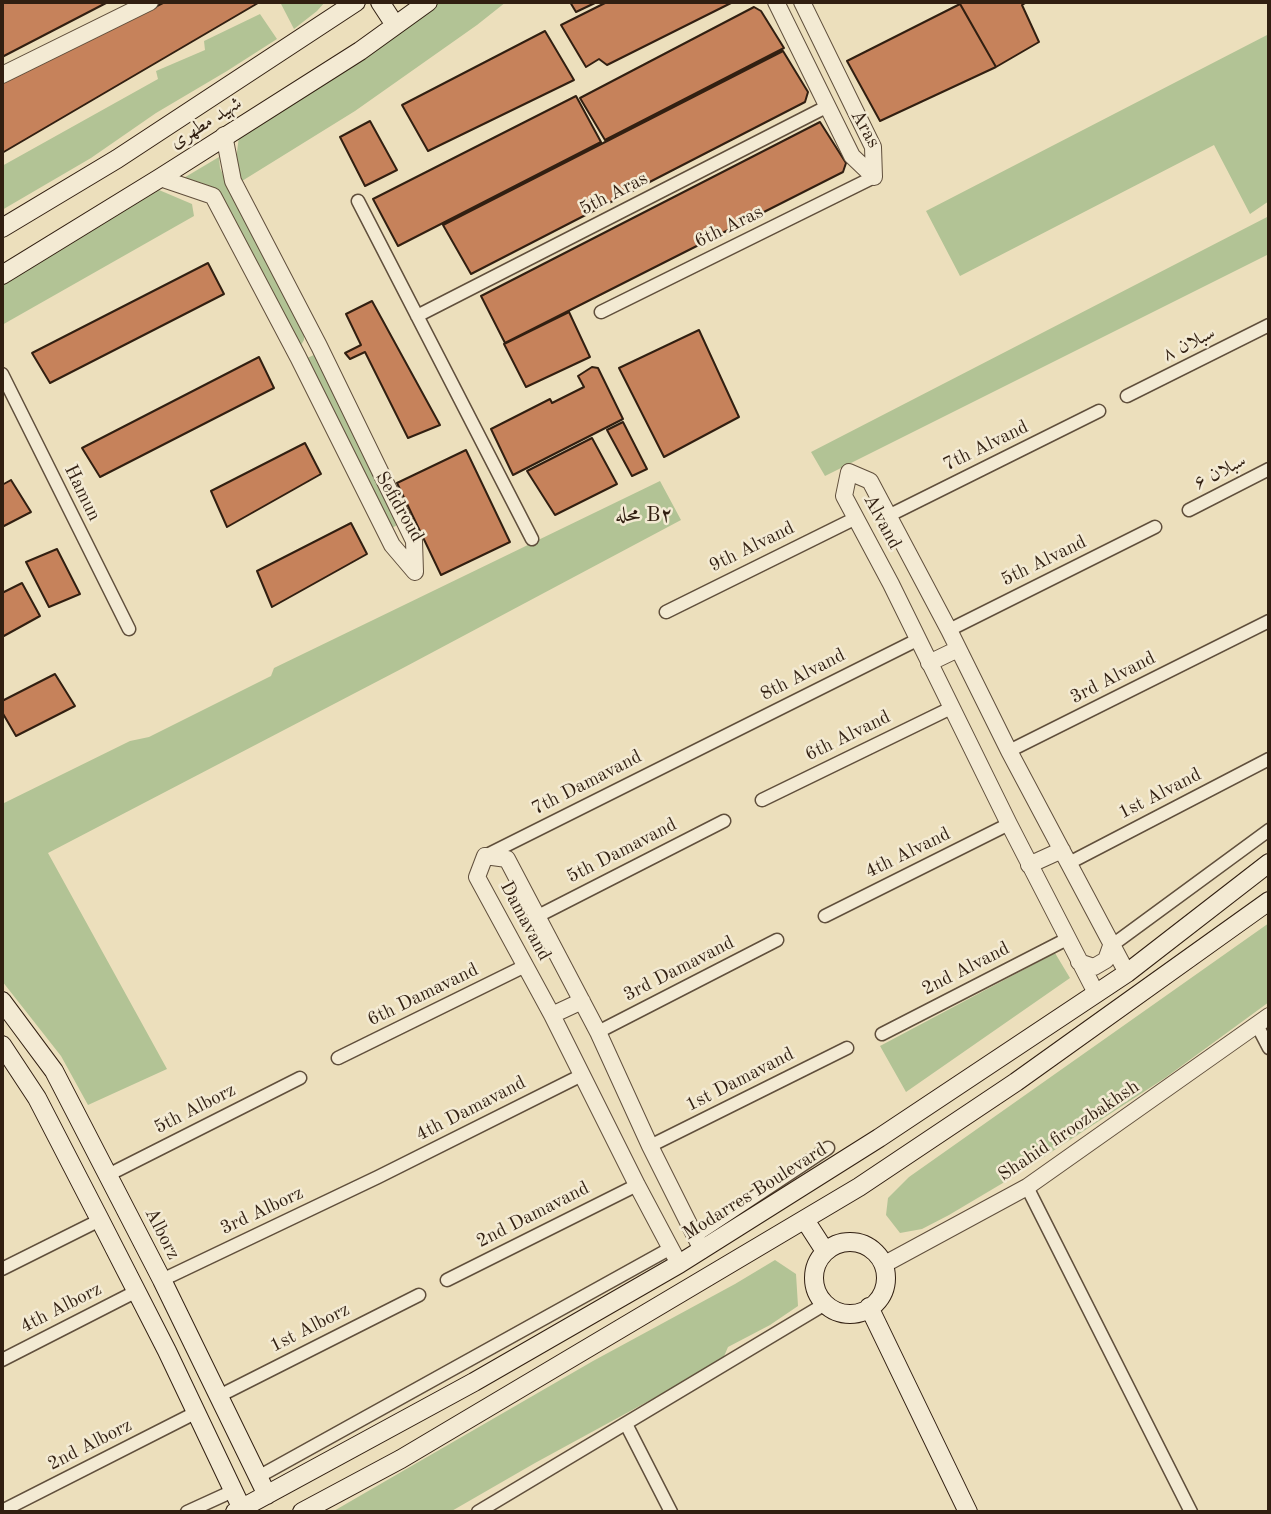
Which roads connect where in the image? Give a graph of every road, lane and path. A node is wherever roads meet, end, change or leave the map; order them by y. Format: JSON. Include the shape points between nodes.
{"nodes":[{"id":1,"x":150,"y":2,"type":"edge"},
{"id":2,"x":356,"y":2,"type":"edge"},
{"id":3,"x":380,"y":2,"type":"edge"},
{"id":4,"x":428,"y":2,"type":"edge"},
{"id":5,"x":776,"y":2,"type":"edge"},
{"id":6,"x":802,"y":2,"type":"edge"},
{"id":7,"x":395,"y":25,"type":"junction"},
{"id":8,"x":819,"y":36,"type":"junction"},
{"id":9,"x":798,"y":46,"type":"junction"},
{"id":10,"x":2,"y":75,"type":"edge"},
{"id":11,"x":828,"y":106,"type":"junction"},
{"id":12,"x":224,"y":135,"type":"junction"},
{"id":13,"x":874,"y":177,"type":"junction"},
{"id":14,"x":160,"y":178,"type":"junction"},
{"id":15,"x":358,"y":201,"type":"dead end"},
{"id":16,"x":2,"y":228,"type":"edge"},
{"id":17,"x":2,"y":275,"type":"edge"},
{"id":18,"x":601,"y":312,"type":"dead end"},
{"id":19,"x":417,"y":316,"type":"junction"},
{"id":20,"x":1269,"y":325,"type":"edge"},
{"id":21,"x":319,"y":346,"type":"junction"},
{"id":22,"x":298,"y":357,"type":"junction"},
{"id":23,"x":2,"y":374,"type":"edge"},
{"id":24,"x":1127,"y":396,"type":"dead end"},
{"id":25,"x":1099,"y":411,"type":"dead end"},
{"id":26,"x":1269,"y":469,"type":"edge"},
{"id":27,"x":1189,"y":510,"type":"dead end"},
{"id":28,"x":890,"y":515,"type":"junction"},
{"id":29,"x":856,"y":518,"type":"junction"},
{"id":30,"x":1155,"y":527,"type":"dead end"},
{"id":31,"x":408,"y":530,"type":"junction"},
{"id":32,"x":388,"y":539,"type":"junction"},
{"id":33,"x":532,"y":539,"type":"dead end"},
{"id":34,"x":918,"y":571,"type":"junction"},
{"id":35,"x":891,"y":584,"type":"junction"},
{"id":36,"x":666,"y":612,"type":"dead end"},
{"id":37,"x":1269,"y":621,"type":"edge"},
{"id":38,"x":129,"y":629,"type":"dead end"},
{"id":39,"x":949,"y":630,"type":"junction"},
{"id":40,"x":917,"y":640,"type":"junction"},
{"id":41,"x":958,"y":649,"type":"junction"},
{"id":42,"x":929,"y":663,"type":"junction"},
{"id":43,"x":951,"y":708,"type":"junction"},
{"id":44,"x":707,"y":745,"type":"joint"},
{"id":45,"x":995,"y":759,"type":"junction"},
{"id":46,"x":1269,"y":759,"type":"edge"},
{"id":47,"x":762,"y":800,"type":"dead end"},
{"id":48,"x":724,"y":821,"type":"dead end"},
{"id":49,"x":1009,"y":824,"type":"junction"},
{"id":50,"x":1269,"y":830,"type":"edge"},
{"id":51,"x":485,"y":856,"type":"junction"},
{"id":52,"x":1065,"y":856,"type":"junction"},
{"id":53,"x":1269,"y":863,"type":"edge"},
{"id":54,"x":1029,"y":865,"type":"junction"},
{"id":55,"x":1269,"y":901,"type":"edge"},
{"id":56,"x":538,"y":916,"type":"junction"},
{"id":57,"x":825,"y":916,"type":"dead end"},
{"id":58,"x":1067,"y":939,"type":"junction"},
{"id":59,"x":777,"y":940,"type":"dead end"},
{"id":60,"x":1111,"y":946,"type":"junction"},
{"id":61,"x":1079,"y":962,"type":"junction"},
{"id":62,"x":525,"y":966,"type":"junction"},
{"id":63,"x":1127,"y":973,"type":"junction"},
{"id":64,"x":1096,"y":993,"type":"junction"},
{"id":65,"x":582,"y":1000,"type":"junction"},
{"id":66,"x":2,"y":1001,"type":"edge"},
{"id":67,"x":552,"y":1015,"type":"junction"},
{"id":68,"x":1263,"y":1021,"type":"edge"},
{"id":69,"x":598,"y":1032,"type":"junction"},
{"id":70,"x":881,"y":1034,"type":"dead end"},
{"id":71,"x":2,"y":1045,"type":"edge"},
{"id":72,"x":847,"y":1048,"type":"dead end"},
{"id":73,"x":1269,"y":1048,"type":"edge"},
{"id":74,"x":338,"y":1058,"type":"dead end"},
{"id":75,"x":582,"y":1075,"type":"junction"},
{"id":76,"x":300,"y":1078,"type":"dead end"},
{"id":77,"x":635,"y":1112,"type":"junction"},
{"id":78,"x":78,"y":1118,"type":"junction"},
{"id":79,"x":607,"y":1124,"type":"junction"},
{"id":80,"x":54,"y":1130,"type":"junction"},
{"id":81,"x":650,"y":1146,"type":"junction"},
{"id":82,"x":828,"y":1148,"type":"dead end"},
{"id":83,"x":108,"y":1175,"type":"junction"},
{"id":84,"x":378,"y":1177,"type":"joint"},
{"id":85,"x":637,"y":1185,"type":"junction"},
{"id":86,"x":1027,"y":1187,"type":"junction"},
{"id":87,"x":100,"y":1220,"type":"junction"},
{"id":88,"x":805,"y":1220,"type":"junction"},
{"id":89,"x":698,"y":1243,"type":"junction"},
{"id":90,"x":825,"y":1251,"type":"junction"},
{"id":91,"x":675,"y":1256,"type":"junction"},
{"id":92,"x":883,"y":1265,"type":"junction"},
{"id":93,"x":2,"y":1269,"type":"edge"},
{"id":94,"x":162,"y":1280,"type":"junction"},
{"id":95,"x":447,"y":1280,"type":"dead end"},
{"id":96,"x":137,"y":1291,"type":"junction"},
{"id":97,"x":419,"y":1296,"type":"dead end"},
{"id":98,"x":825,"y":1304,"type":"junction"},
{"id":99,"x":869,"y":1307,"type":"junction"},
{"id":100,"x":190,"y":1338,"type":"junction"},
{"id":101,"x":167,"y":1351,"type":"junction"},
{"id":102,"x":2,"y":1360,"type":"edge"},
{"id":103,"x":474,"y":1382,"type":"junction"},
{"id":104,"x":219,"y":1396,"type":"junction"},
{"id":105,"x":490,"y":1406,"type":"junction"},
{"id":106,"x":195,"y":1413,"type":"junction"},
{"id":107,"x":626,"y":1424,"type":"junction"},
{"id":108,"x":258,"y":1477,"type":"junction"},
{"id":109,"x":233,"y":1491,"type":"junction"},
{"id":110,"x":267,"y":1495,"type":"junction"},
{"id":111,"x":2,"y":1511,"type":"edge"},
{"id":112,"x":238,"y":1511,"type":"edge"},
{"id":113,"x":187,"y":1512,"type":"edge"},
{"id":114,"x":302,"y":1512,"type":"edge"},
{"id":115,"x":478,"y":1512,"type":"edge"},
{"id":116,"x":671,"y":1512,"type":"edge"},
{"id":117,"x":968,"y":1512,"type":"edge"},
{"id":118,"x":1191,"y":1512,"type":"edge"}],
"edges":[{"from":1,"to":10,"type":"street"},
{"from":2,"to":16,"type":"main road","name":"شهید مطهری","via":[[117,159]]},
{"from":3,"to":7,"type":"main road"},
{"from":4,"to":7,"type":"main road","name":"شهید مطهری"},
{"from":5,"to":9,"type":"street","name":"Aras"},
{"from":6,"to":8,"type":"street","name":"Aras"},
{"from":7,"to":12,"type":"main road","name":"شهید مطهری"},
{"from":8,"to":9,"type":"street"},
{"from":8,"to":13,"type":"street","name":"Aras","via":[[873,147]]},
{"from":9,"to":11,"type":"street","name":"Aras"},
{"from":11,"to":13,"type":"street","name":"Aras","via":[[852,156]]},
{"from":11,"to":19,"type":"street","name":"5th Aras"},
{"from":12,"to":14,"type":"main road","name":"شهید مطهری"},
{"from":12,"to":21,"type":"street","name":"Sefidroud","via":[[233,181]]},
{"from":13,"to":18,"type":"street","name":"6th Aras"},
{"from":14,"to":17,"type":"main road","name":"شهید مطهری"},
{"from":14,"to":22,"type":"street","name":"Sefidroud","via":[[213,196]]},
{"from":15,"to":19,"type":"street"},
{"from":19,"to":33,"type":"street"},
{"from":20,"to":24,"type":"street","name":"سبلان ۸"},
{"from":21,"to":22,"type":"street"},
{"from":21,"to":31,"type":"street","name":"Sefidroud"},
{"from":22,"to":32,"type":"street","name":"Sefidroud"},
{"from":23,"to":38,"type":"street","name":"Hamun"},
{"from":25,"to":28,"type":"street","name":"7th Alvand"},
{"from":26,"to":27,"type":"street","name":"سبلان ۶"},
{"from":28,"to":29,"type":"street","name":"Alvand","via":[[870,481],[849,471],[844,496]]},
{"from":28,"to":34,"type":"street","name":"Alvand"},
{"from":29,"to":35,"type":"street","name":"Alvand"},
{"from":29,"to":36,"type":"street","name":"9th Alvand"},
{"from":30,"to":39,"type":"street","name":"5th Alvand"},
{"from":31,"to":32,"type":"street"},
{"from":31,"to":32,"type":"street","name":"Sefidroud","via":[[414,541],[415,572]]},
{"from":34,"to":35,"type":"street"},
{"from":34,"to":39,"type":"street","name":"Alvand"},
{"from":35,"to":40,"type":"street","name":"Alvand"},
{"from":37,"to":45,"type":"street","name":"3rd Alvand"},
{"from":39,"to":41,"type":"street","name":"Alvand"},
{"from":40,"to":42,"type":"street","name":"Alvand"},
{"from":40,"to":44,"type":"street","name":"8th Alvand"},
{"from":41,"to":42,"type":"street"},
{"from":41,"to":45,"type":"street","name":"Alvand"},
{"from":42,"to":43,"type":"street","name":"Alvand"},
{"from":43,"to":45,"type":"street","name":"Alvand"},
{"from":43,"to":47,"type":"street","name":"6th Alvand"},
{"from":44,"to":51,"type":"street","name":"7th Damavand"},
{"from":45,"to":49,"type":"street","name":"Alvand"},
{"from":45,"to":52,"type":"street","name":"Alvand"},
{"from":46,"to":52,"type":"street","name":"1st Alvand"},
{"from":48,"to":56,"type":"street","name":"5th Damavand"},
{"from":49,"to":54,"type":"street","name":"Alvand"},
{"from":49,"to":57,"type":"street","name":"4th Alvand"},
{"from":50,"to":60,"type":"street"},
{"from":51,"to":56,"type":"street","name":"Damavand","via":[[507,859]]},
{"from":51,"to":62,"type":"street","name":"Damavand","via":[[477,877]]},
{"from":52,"to":54,"type":"street"},
{"from":52,"to":60,"type":"street","name":"Alvand"},
{"from":53,"to":63,"type":"main road","name":"Modarres Boulevard"},
{"from":54,"to":58,"type":"street","name":"Alvand"},
{"from":55,"to":88,"type":"main road","via":[[1016,1082]]},
{"from":56,"to":65,"type":"street","name":"Damavand"},
{"from":58,"to":61,"type":"street","name":"Alvand"},
{"from":58,"to":70,"type":"street","name":"2nd Alvand"},
{"from":59,"to":69,"type":"street","name":"3rd Damavand"},
{"from":60,"to":61,"type":"street","via":[[1107,960],[1094,967]]},
{"from":60,"to":63,"type":"street","name":"Alvand"},
{"from":61,"to":64,"type":"street","name":"Alvand"},
{"from":62,"to":67,"type":"street","name":"Damavand"},
{"from":62,"to":74,"type":"street","name":"6th Damavand"},
{"from":63,"to":64,"type":"main road","name":"Modarres Boulevard"},
{"from":64,"to":89,"type":"main road","name":"Modarres Boulevard","via":[[879,1138]]},
{"from":65,"to":67,"type":"street"},
{"from":65,"to":69,"type":"street","name":"Damavand"},
{"from":66,"to":78,"type":"main road","name":"Alborz","via":[[54,1071]]},
{"from":67,"to":75,"type":"street","name":"Damavand"},
{"from":68,"to":73,"type":"street"},
{"from":68,"to":86,"type":"street","name":"Shahid firoozbakhsh"},
{"from":69,"to":77,"type":"street","name":"Damavand"},
{"from":71,"to":80,"type":"main road"},
{"from":72,"to":81,"type":"street","name":"1st Damavand"},
{"from":75,"to":79,"type":"street","name":"Damavand"},
{"from":75,"to":84,"type":"street","name":"4th Damavand"},
{"from":76,"to":83,"type":"street","name":"5th Alborz"},
{"from":77,"to":79,"type":"street"},
{"from":77,"to":81,"type":"street","name":"Damavand"},
{"from":78,"to":80,"type":"main road"},
{"from":78,"to":83,"type":"main road","name":"Alborz"},
{"from":79,"to":85,"type":"street","name":"Damavand"},
{"from":80,"to":87,"type":"main road"},
{"from":81,"to":89,"type":"street","name":"Damavand"},
{"from":82,"to":89,"type":"street"},
{"from":83,"to":94,"type":"main road","name":"Alborz"},
{"from":84,"to":94,"type":"street","name":"3rd Alborz"},
{"from":85,"to":91,"type":"street","name":"Damavand"},
{"from":85,"to":95,"type":"street","name":"2nd Damavand"},
{"from":86,"to":92,"type":"street","name":"Shahid firoozbakhsh"},
{"from":86,"to":118,"type":"street"},
{"from":87,"to":93,"type":"street"},
{"from":87,"to":96,"type":"main road"},
{"from":88,"to":90,"type":"main road"},
{"from":88,"to":105,"type":"main road"},
{"from":89,"to":91,"type":"main road","name":"Modarres Boulevard"},
{"from":90,"to":92,"type":"main road","via":[[846,1242],[858,1243],[878,1255]]},
{"from":90,"to":98,"type":"main road","via":[[814,1272],[818,1295]]},
{"from":91,"to":103,"type":"main road","name":"Modarres Boulevard"},
{"from":91,"to":108,"type":"street"},
{"from":92,"to":99,"type":"main road","via":[[884,1289]]},
{"from":94,"to":100,"type":"main road","name":"Alborz"},
{"from":96,"to":101,"type":"main road"},
{"from":96,"to":102,"type":"street","name":"4th Alborz"},
{"from":97,"to":104,"type":"street","name":"1st Alborz"},
{"from":98,"to":99,"type":"main road","via":[[847,1313]]},
{"from":98,"to":107,"type":"street"},
{"from":99,"to":117,"type":"main road"},
{"from":100,"to":101,"type":"main road"},
{"from":100,"to":104,"type":"main road","name":"Alborz"},
{"from":101,"to":106,"type":"main road"},
{"from":103,"to":105,"type":"main road"},
{"from":103,"to":110,"type":"main road","name":"Modarres Boulevard"},
{"from":104,"to":108,"type":"main road","name":"Alborz"},
{"from":105,"to":114,"type":"main road"},
{"from":106,"to":109,"type":"main road"},
{"from":106,"to":111,"type":"street","name":"2nd Alborz"},
{"from":107,"to":115,"type":"street"},
{"from":107,"to":116,"type":"street"},
{"from":108,"to":109,"type":"main road"},
{"from":108,"to":110,"type":"main road","name":"Alborz"},
{"from":109,"to":112,"type":"main road"},
{"from":109,"to":113,"type":"street"},
{"from":110,"to":112,"type":"main road","name":"Modarres Boulevard"}]}
